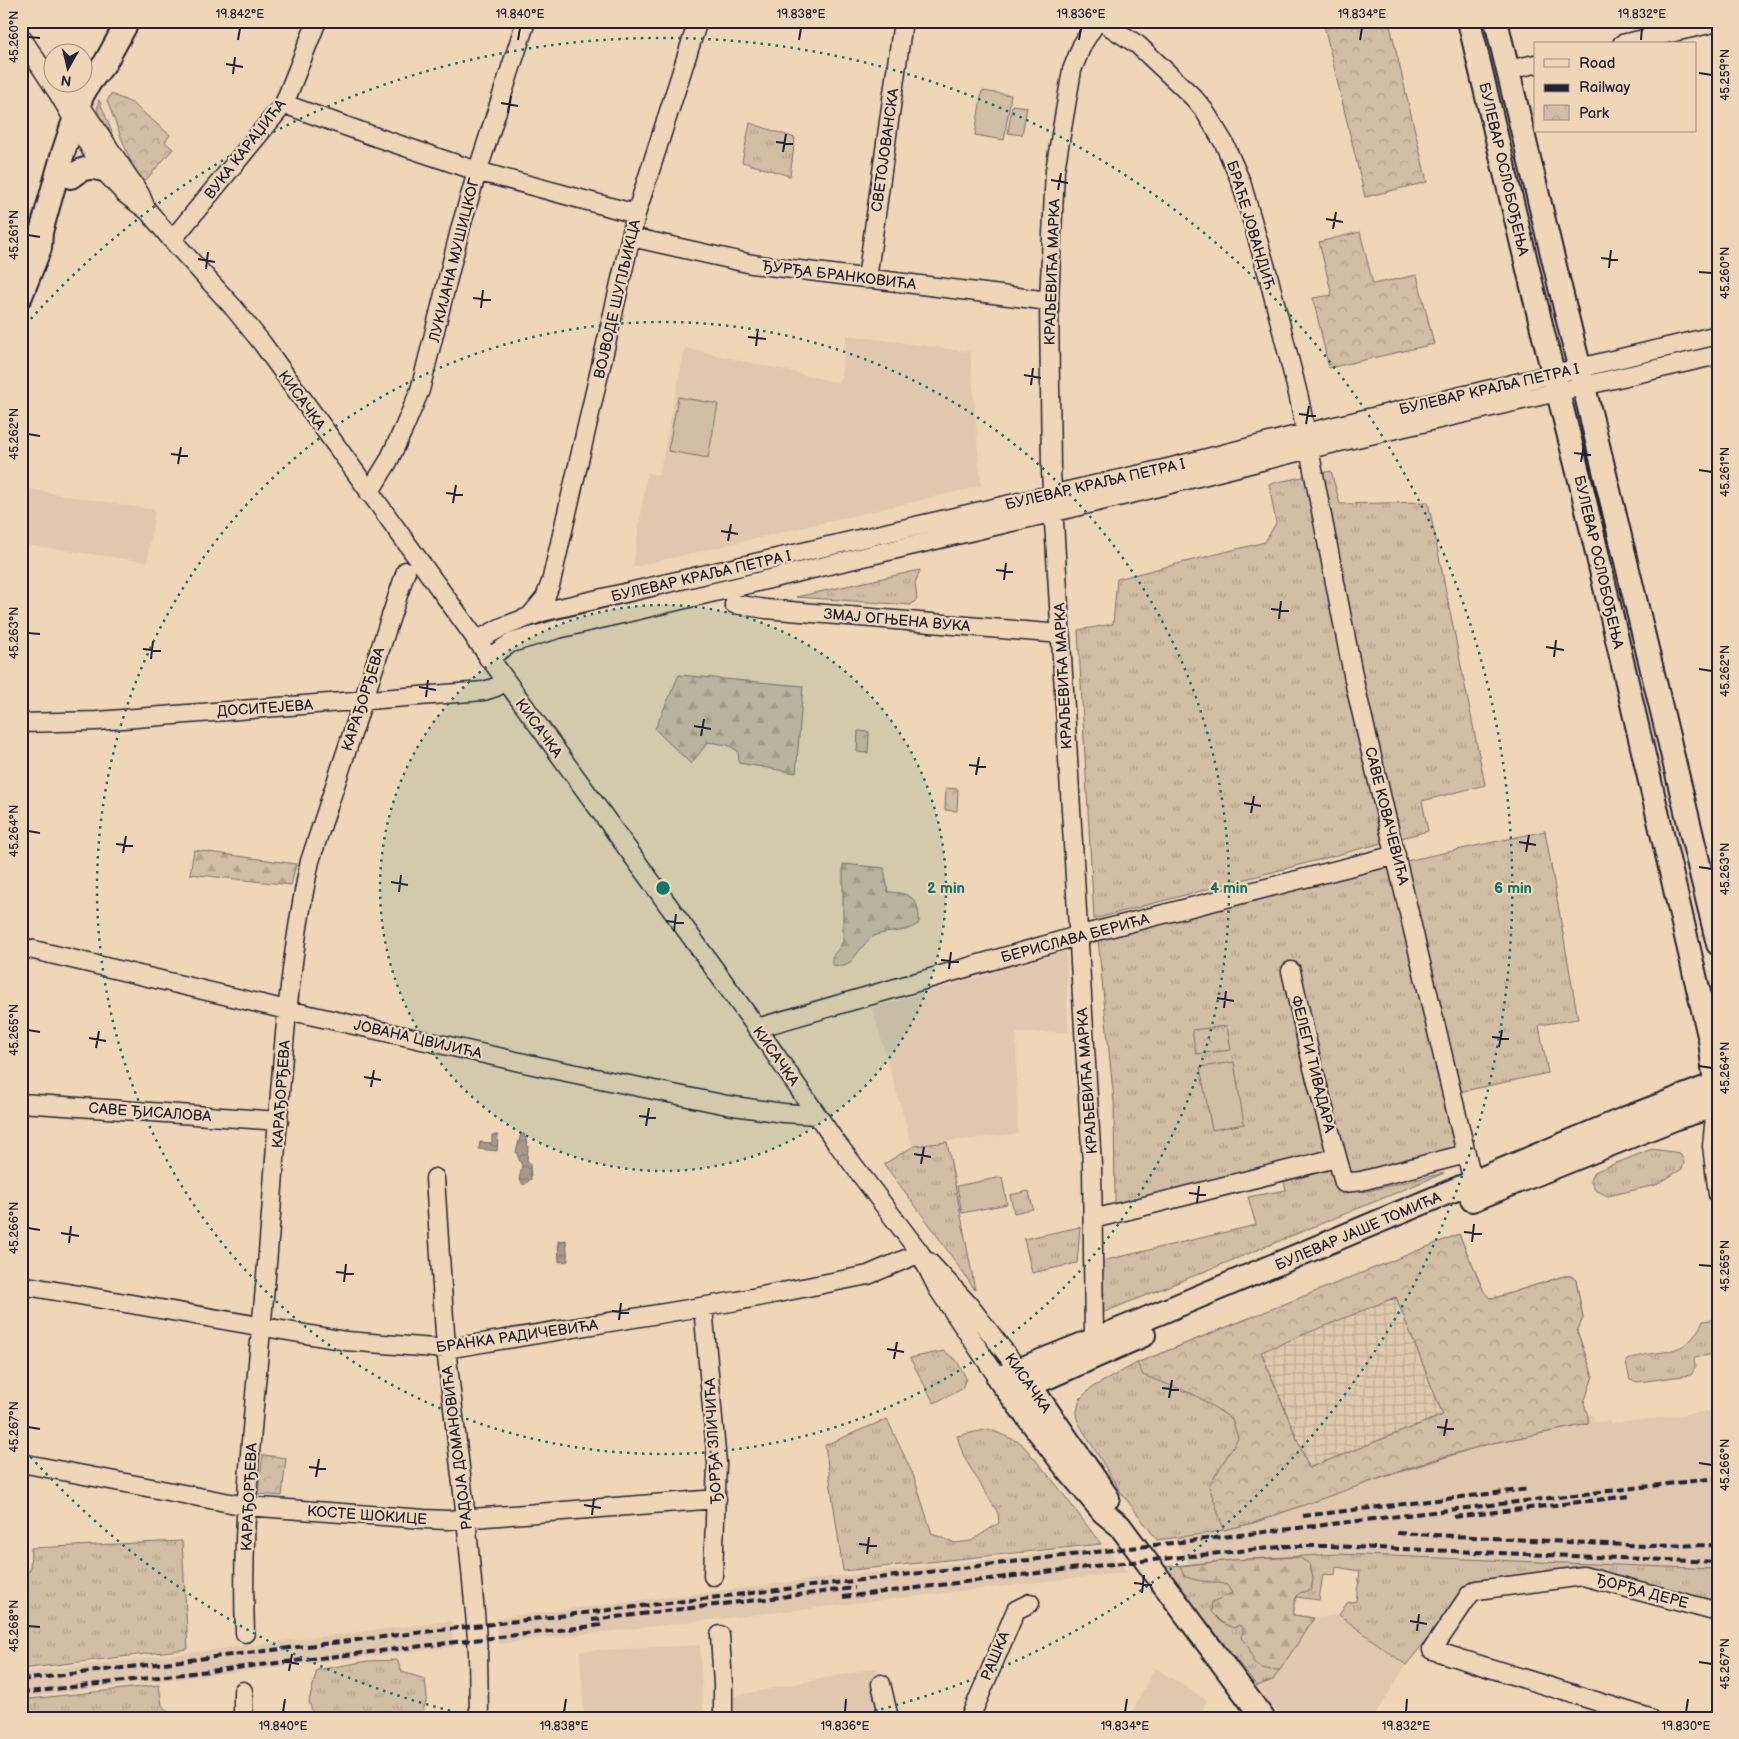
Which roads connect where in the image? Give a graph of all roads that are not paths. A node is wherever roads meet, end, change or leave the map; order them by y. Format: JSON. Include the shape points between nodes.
{"nodes":[{"id":1,"x":128,"y":21,"type":"edge"},
{"id":2,"x":317,"y":21,"type":"edge"},
{"id":3,"x":526,"y":21,"type":"edge"},
{"id":4,"x":698,"y":21,"type":"edge"},
{"id":5,"x":903,"y":21,"type":"edge"},
{"id":6,"x":1097,"y":21,"type":"edge"},
{"id":7,"x":1101,"y":21,"type":"edge"},
{"id":8,"x":1469,"y":21,"type":"edge"},
{"id":9,"x":1496,"y":21,"type":"edge"},
{"id":10,"x":1718,"y":22,"type":"edge"},
{"id":11,"x":21,"y":28,"type":"edge"},
{"id":12,"x":21,"y":37,"type":"edge"},
{"id":13,"x":1631,"y":42,"type":"edge"},
{"id":14,"x":42,"y":48,"type":"edge"},
{"id":15,"x":105,"y":63,"type":"junction"},
{"id":16,"x":1534,"y":64,"type":"edge"},
{"id":17,"x":92,"y":69,"type":"edge"},
{"id":18,"x":1508,"y":70,"type":"junction"},
{"id":19,"x":69,"y":92,"type":"edge"},
{"id":20,"x":284,"y":104,"type":"junction"},
{"id":21,"x":81,"y":120,"type":"junction"},
{"id":22,"x":103,"y":170,"type":"junction"},
{"id":23,"x":477,"y":170,"type":"junction"},
{"id":24,"x":71,"y":177,"type":"junction"},
{"id":25,"x":148,"y":211,"type":"junction"},
{"id":26,"x":636,"y":214,"type":"junction"},
{"id":27,"x":631,"y":237,"type":"junction"},
{"id":28,"x":172,"y":240,"type":"junction"},
{"id":29,"x":31,"y":243,"type":"edge"},
{"id":30,"x":867,"y":279,"type":"junction"},
{"id":31,"x":21,"y":296,"type":"edge"},
{"id":32,"x":1049,"y":301,"type":"junction"},
{"id":33,"x":1718,"y":335,"type":"edge"},
{"id":34,"x":1718,"y":354,"type":"edge"},
{"id":35,"x":1582,"y":377,"type":"junction"},
{"id":36,"x":1555,"y":383,"type":"junction"},
{"id":37,"x":1307,"y":441,"type":"junction"},
{"id":38,"x":369,"y":493,"type":"junction"},
{"id":39,"x":1053,"y":503,"type":"junction"},
{"id":40,"x":406,"y":571,"type":"dead end"},
{"id":41,"x":551,"y":582,"type":"junction"},
{"id":42,"x":734,"y":604,"type":"dead end"},
{"id":43,"x":575,"y":605,"type":"junction"},
{"id":44,"x":531,"y":616,"type":"junction"},
{"id":45,"x":1061,"y":634,"type":"junction"},
{"id":46,"x":476,"y":641,"type":"junction"},
{"id":47,"x":488,"y":658,"type":"junction"},
{"id":48,"x":505,"y":681,"type":"junction"},
{"id":49,"x":362,"y":700,"type":"junction"},
{"id":50,"x":21,"y":723,"type":"edge"},
{"id":51,"x":1396,"y":855,"type":"junction"},
{"id":52,"x":1077,"y":936,"type":"junction"},
{"id":53,"x":1718,"y":944,"type":"edge"},
{"id":54,"x":21,"y":946,"type":"edge"},
{"id":55,"x":1291,"y":971,"type":"dead end"},
{"id":56,"x":288,"y":1010,"type":"junction"},
{"id":57,"x":757,"y":1028,"type":"junction"},
{"id":58,"x":1717,"y":1095,"type":"edge"},
{"id":59,"x":21,"y":1103,"type":"edge"},
{"id":60,"x":817,"y":1115,"type":"junction"},
{"id":61,"x":279,"y":1121,"type":"junction"},
{"id":62,"x":1466,"y":1154,"type":"junction"},
{"id":63,"x":1336,"y":1158,"type":"junction"},
{"id":64,"x":435,"y":1178,"type":"dead end"},
{"id":65,"x":1474,"y":1182,"type":"junction"},
{"id":66,"x":1718,"y":1194,"type":"edge"},
{"id":67,"x":1093,"y":1219,"type":"junction"},
{"id":68,"x":920,"y":1253,"type":"junction"},
{"id":69,"x":21,"y":1285,"type":"edge"},
{"id":70,"x":704,"y":1307,"type":"junction"},
{"id":71,"x":262,"y":1325,"type":"junction"},
{"id":72,"x":1094,"y":1339,"type":"junction"},
{"id":73,"x":446,"y":1349,"type":"junction"},
{"id":74,"x":1014,"y":1381,"type":"junction"},
{"id":75,"x":21,"y":1463,"type":"edge"},
{"id":76,"x":717,"y":1499,"type":"junction"},
{"id":77,"x":246,"y":1506,"type":"junction"},
{"id":78,"x":466,"y":1518,"type":"junction"},
{"id":79,"x":714,"y":1576,"type":"dead end"},
{"id":80,"x":1030,"y":1603,"type":"dead end"},
{"id":81,"x":1718,"y":1612,"type":"edge"},
{"id":82,"x":245,"y":1633,"type":"dead end"},
{"id":83,"x":720,"y":1636,"type":"dead end"},
{"id":84,"x":881,"y":1684,"type":"dead end"},
{"id":85,"x":242,"y":1691,"type":"dead end"},
{"id":86,"x":243,"y":1718,"type":"edge"},
{"id":87,"x":479,"y":1718,"type":"edge"},
{"id":88,"x":723,"y":1718,"type":"edge"},
{"id":89,"x":889,"y":1718,"type":"edge"},
{"id":90,"x":970,"y":1718,"type":"edge"},
{"id":91,"x":1263,"y":1718,"type":"edge"},
{"id":92,"x":1650,"y":1718,"type":"edge"}],
"edges":[{"from":1,"to":15,"type":"main road"},
{"from":2,"to":20,"type":"street","name":"ВУКА КАРАЏИЋА"},
{"from":3,"to":23,"type":"street","name":"ЛУКИЈАНА МУШИЦКОГ"},
{"from":4,"to":26,"type":"street","name":"ВОЈВОДЕ ШУПЉИКЦА"},
{"from":5,"to":30,"type":"street","name":"СВЕТОЈОВАНСКА"},
{"from":6,"to":32,"type":"street","name":"КРАЉЕВИЋА МАРКА","via":[[1072,70],[1055,170]]},
{"from":7,"to":37,"type":"street","name":"БРАЋЕ ЈОВАНДИЋ","via":[[1138,45],[1183,86],[1204,110],[1224,143],[1241,182],[1265,264]]},
{"from":8,"to":36,"type":"main road","name":"БУЛЕВАР ОСЛОБОЂЕЊА"},
{"from":9,"to":18,"type":"main road","name":"БУЛЕВАР ОСЛОБОЂЕЊА"},
{"from":10,"to":13,"type":"street"},
{"from":11,"to":14,"type":"street"},
{"from":12,"to":21,"type":"street"},
{"from":15,"to":17,"type":"main road"},
{"from":15,"to":21,"type":"main road","via":[[102,82]]},
{"from":16,"to":18,"type":"street"},
{"from":18,"to":35,"type":"main road","name":"БУЛЕВАР ОСЛОБОЂЕЊА"},
{"from":19,"to":21,"type":"street"},
{"from":20,"to":23,"type":"street"},
{"from":20,"to":28,"type":"street","name":"ВУКА КАРАЏИЋА"},
{"from":21,"to":22,"type":"street","name":"КИСАЧКА"},
{"from":21,"to":24,"type":"main road"},
{"from":21,"to":25,"type":"street","name":"КИСАЧКА","via":[[140,194]]},
{"from":21,"to":29,"type":"main road","via":[[41,232]]},
{"from":22,"to":24,"type":"main road","via":[[87,167]]},
{"from":22,"to":25,"type":"street","name":"КИСАЧКА","via":[[125,194]]},
{"from":23,"to":26,"type":"street"},
{"from":23,"to":38,"type":"street","name":"ЛУКИЈАНА МУШИЦКОГ","via":[[420,390],[388,462]]},
{"from":24,"to":29,"type":"main road","via":[[52,232]]},
{"from":25,"to":28,"type":"street","name":"КИСАЧКА"},
{"from":26,"to":27,"type":"street","name":"ВОЈВОДЕ ШУПЉИКЦА"},
{"from":27,"to":30,"type":"street","name":"ЂУРЂА БРАНКОВИЋА","via":[[752,264]]},
{"from":27,"to":41,"type":"street","name":"ВОЈВОДЕ ШУПЉИКЦА"},
{"from":28,"to":38,"type":"street","name":"КИСАЧКА","via":[[262,343]]},
{"from":29,"to":31,"type":"main road"},
{"from":30,"to":32,"type":"street","name":"ЂУРЂА БРАНКОВИЋА"},
{"from":32,"to":39,"type":"street","name":"КРАЉЕВИЋА МАРКА"},
{"from":33,"to":35,"type":"street","name":"БУЛЕВАР КРАЉА ПЕТРА I"},
{"from":34,"to":35,"type":"street","name":"БУЛЕВАР КРАЉА ПЕТРА I"},
{"from":35,"to":36,"type":"street","name":"БУЛЕВАР КРАЉА ПЕТРА I"},
{"from":35,"to":53,"type":"main road","name":"БУЛЕВАР ОСЛОБОЂЕЊА"},
{"from":36,"to":37,"type":"street","name":"БУЛЕВАР КРАЉА ПЕТРА I"},
{"from":36,"to":58,"type":"main road","name":"БУЛЕВАР ОСЛОБОЂЕЊА","via":[[1584,494],[1710,1040]]},
{"from":37,"to":39,"type":"street","name":"БУЛЕВАР КРАЉА ПЕТРА I"},
{"from":37,"to":51,"type":"street","name":"САВЕ КОВАЧЕВИЋА","via":[[1355,685]]},
{"from":38,"to":46,"type":"street","name":"КИСАЧКА"},
{"from":39,"to":43,"type":"street","name":"БУЛЕВАР КРАЉА ПЕТРА I"},
{"from":39,"to":45,"type":"street","name":"КРАЉЕВИЋА МАРКА"},
{"from":39,"to":47,"type":"street","name":"БУЛЕВАР КРАЉА ПЕТРА I","via":[[542,633],[511,643]]},
{"from":40,"to":49,"type":"street","name":"КАРАЂОРЂЕВА"},
{"from":41,"to":43,"type":"street","via":[[557,597]]},
{"from":41,"to":44,"type":"street","name":"ВОЈВОДЕ ШУПЉИКЦА","via":[[545,598]]},
{"from":42,"to":45,"type":"street","name":"ЗМАЈ ОГЊЕНА ВУКА"},
{"from":43,"to":44,"type":"street","name":"БУЛЕВАР КРАЉА ПЕТРА I"},
{"from":44,"to":46,"type":"street","name":"БУЛЕВАР КРАЉА ПЕТРА I","via":[[502,626]]},
{"from":45,"to":52,"type":"street","name":"КРАЉЕВИЋА МАРКА"},
{"from":46,"to":47,"type":"street","name":"КИСАЧКА"},
{"from":47,"to":48,"type":"street","name":"КИСАЧКА"},
{"from":48,"to":49,"type":"street","name":"ДОСИТЕЈЕВА","via":[[484,691]]},
{"from":48,"to":57,"type":"street","name":"КИСАЧКА"},
{"from":49,"to":50,"type":"street","name":"ДОСИТЕЈЕВА","via":[[97,721]]},
{"from":49,"to":56,"type":"street","name":"КАРАЂОРЂЕВА","via":[[310,861],[300,906]]},
{"from":51,"to":52,"type":"street","name":"БЕРИСЛАВА БЕРИЋА"},
{"from":51,"to":62,"type":"street","name":"САВЕ КОВАЧЕВИЋА"},
{"from":52,"to":57,"type":"street","name":"БЕРИСЛАВА БЕРИЋА"},
{"from":52,"to":67,"type":"street","name":"КРАЉЕВИЋА МАРКА"},
{"from":54,"to":56,"type":"street","name":"ЈОВАНА ЦВИЈИЋА"},
{"from":55,"to":63,"type":"street","name":"ФЕЛЕГИ ТИВАДАРА"},
{"from":56,"to":60,"type":"street","name":"ЈОВАНА ЦВИЈИЋА","via":[[708,1102]]},
{"from":56,"to":61,"type":"street","name":"КАРАЂОРЂЕВА"},
{"from":57,"to":60,"type":"street","name":"КИСАЧКА"},
{"from":58,"to":65,"type":"main road","name":"БУЛЕВАР ЈАШЕ ТОМИЋА","via":[[1626,1118]]},
{"from":58,"to":66,"type":"street","via":[[1712,1146]]},
{"from":58,"to":74,"type":"main road","name":"БУЛЕВАР ЈАШЕ ТОМИЋА","via":[[1679,1118],[1480,1196],[1132,1340]]},
{"from":59,"to":61,"type":"street","name":"САВЕ ЂИСАЛОВА"},
{"from":60,"to":68,"type":"street","name":"КИСАЧКА"},
{"from":61,"to":71,"type":"street","name":"КАРАЂОРЂЕВА"},
{"from":62,"to":63,"type":"street","name":"ФЕЛЕГИ ТИВАДАРА","via":[[1349,1183],[1344,1183]]},
{"from":62,"to":65,"type":"street","name":"САВЕ КОВАЧЕВИЋА"},
{"from":63,"to":67,"type":"street"},
{"from":64,"to":73,"type":"street","name":"РАДОЈА ДОМАНОВИЋА"},
{"from":65,"to":72,"type":"main road","name":"БУЛЕВАР ЈАШЕ ТОМИЋА"},
{"from":67,"to":72,"type":"street","name":"КРАЉЕВИЋА МАРКА"},
{"from":68,"to":70,"type":"street","name":"БРАНКА РАДИЧЕВИЋА","via":[[868,1275]]},
{"from":68,"to":74,"type":"street","name":"КИСАЧКА","via":[[968,1304]]},
{"from":69,"to":71,"type":"street","name":"БРАНКА РАДИЧЕВИЋА"},
{"from":70,"to":73,"type":"street","name":"БРАНКА РАДИЧЕВИЋА"},
{"from":70,"to":76,"type":"street","name":"ЂОРЂА ЗЛИЧИЋА"},
{"from":71,"to":73,"type":"street","name":"БРАНКА РАДИЧЕВИЋА","via":[[346,1341]]},
{"from":71,"to":77,"type":"street","name":"КАРАЂОРЂЕВА"},
{"from":72,"to":74,"type":"main road","name":"БУЛЕВАР ЈАШЕ ТОМИЋА"},
{"from":73,"to":78,"type":"street","name":"РАДОЈА ДОМАНОВИЋА"},
{"from":74,"to":91,"type":"main road","name":"КИСАЧКА","via":[[1114,1506],[1120,1526]]},
{"from":75,"to":77,"type":"street","name":"КОСТЕ ШОКИЦЕ"},
{"from":76,"to":78,"type":"street","name":"КОСТЕ ШОКИЦЕ"},
{"from":76,"to":79,"type":"street","name":"ЂОРЂА ЗЛИЧИЋА"},
{"from":77,"to":78,"type":"street","name":"КОСТЕ ШОКИЦЕ","via":[[424,1519]]},
{"from":77,"to":82,"type":"street","name":"КАРАЂОРЂЕВА"},
{"from":78,"to":87,"type":"street","name":"РАДОЈА ДОМАНОВИЋА","via":[[478,1652]]},
{"from":80,"to":90,"type":"street","name":"РАШКА","via":[[1016,1610]]},
{"from":81,"to":92,"type":"street","name":"ЂОРЂА ДЕРЕ","via":[[1583,1576],[1477,1590],[1470,1594],[1432,1650]]},
{"from":83,"to":88,"type":"street"},
{"from":84,"to":89,"type":"street"},
{"from":85,"to":86,"type":"street"}]}
